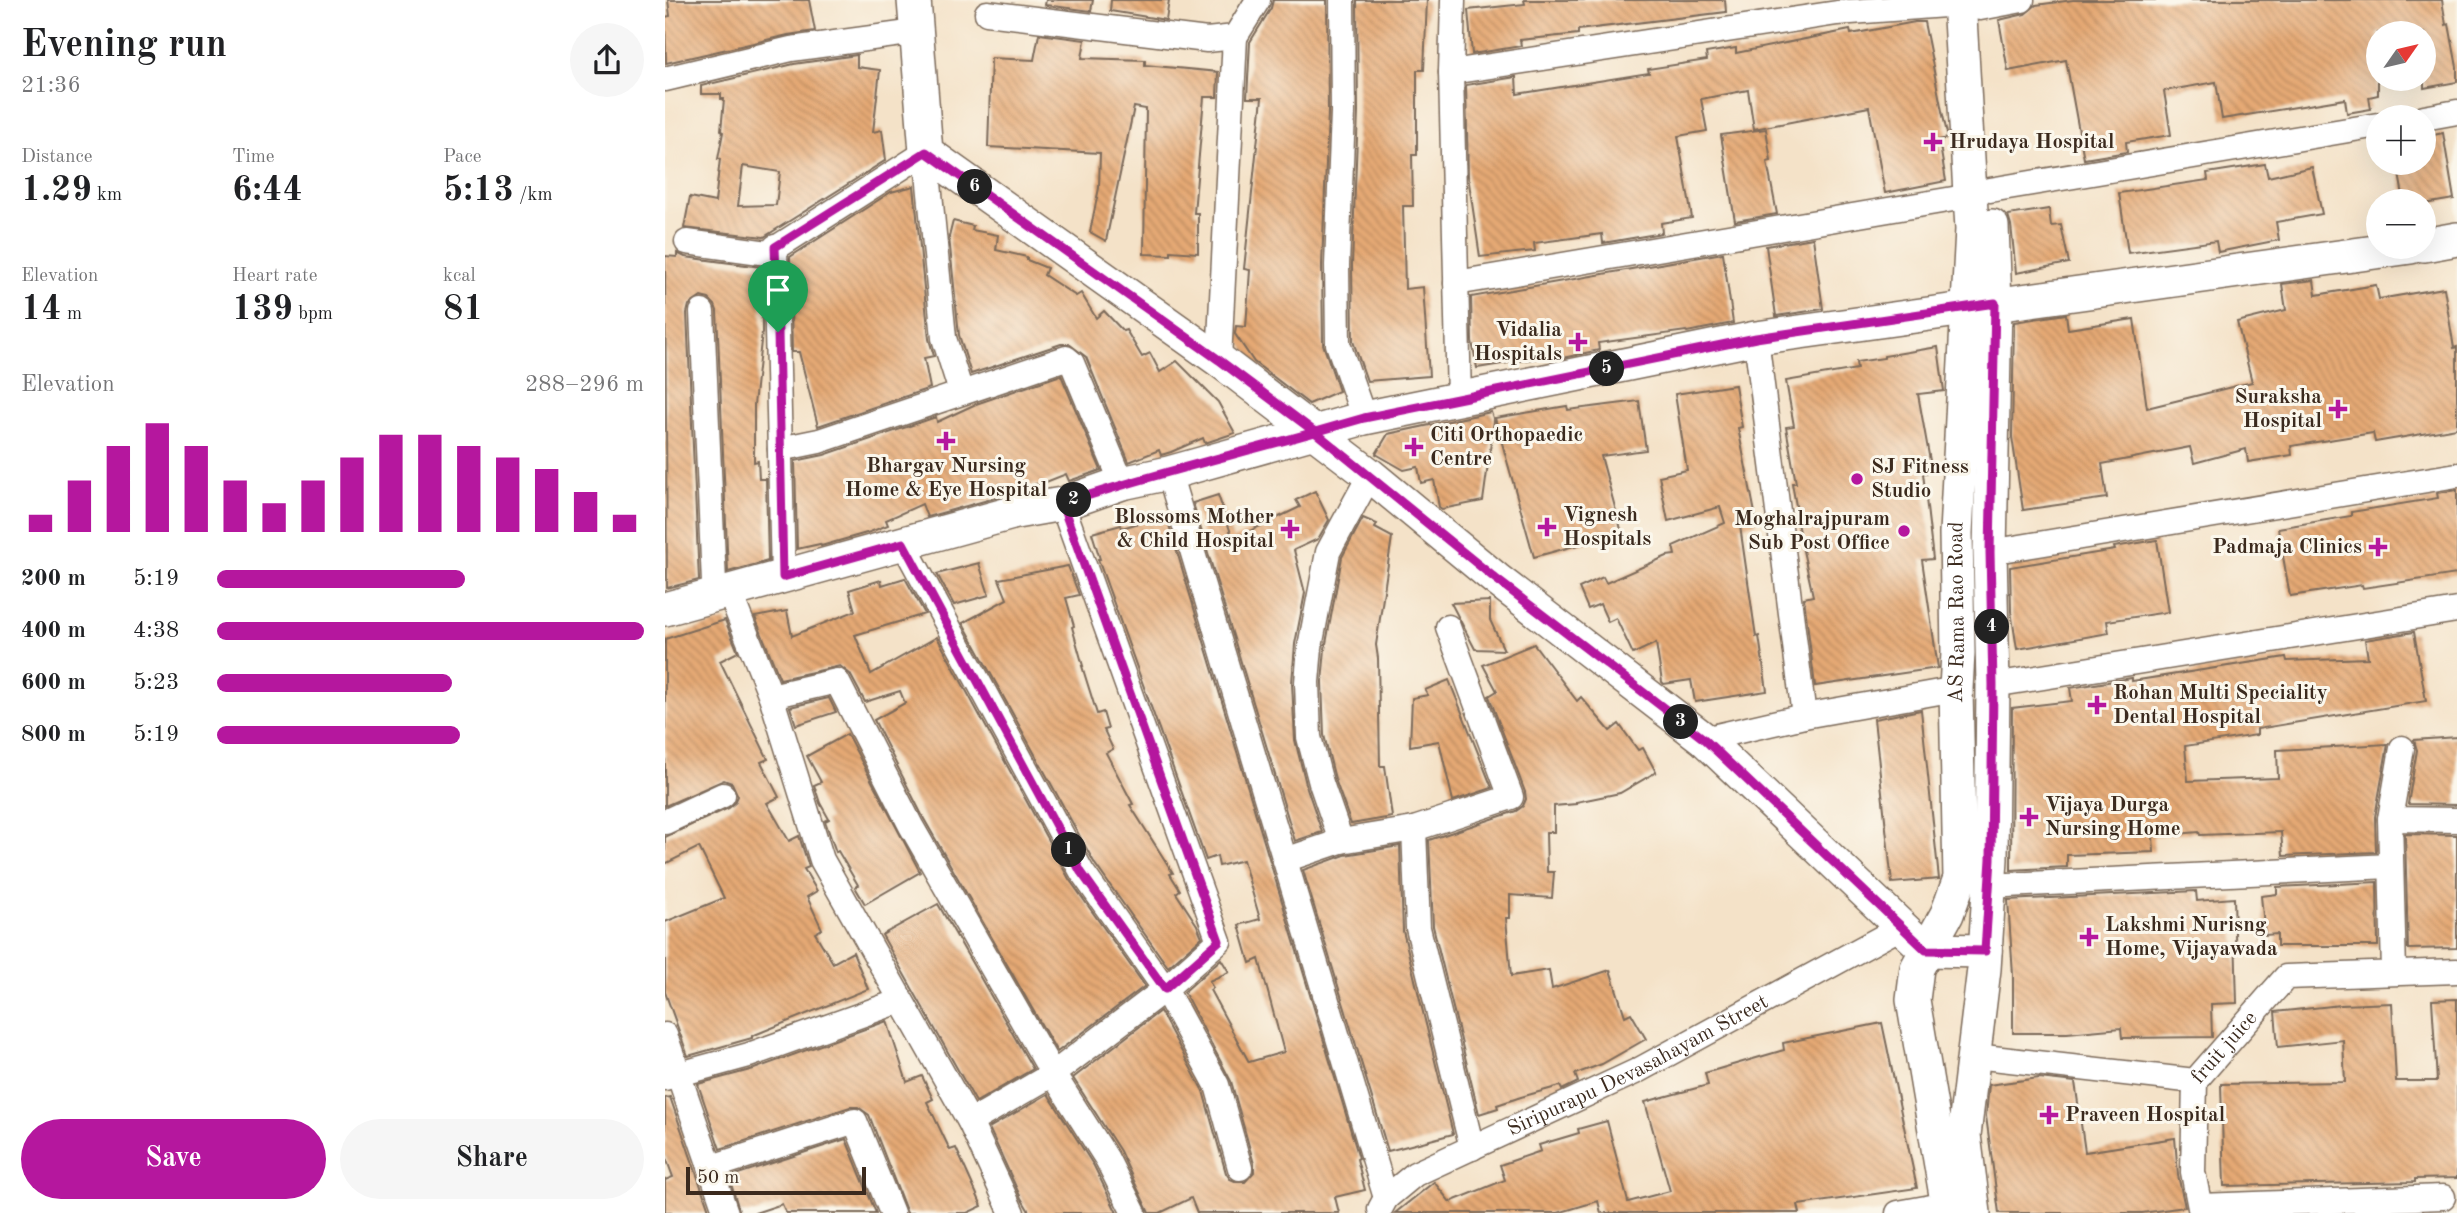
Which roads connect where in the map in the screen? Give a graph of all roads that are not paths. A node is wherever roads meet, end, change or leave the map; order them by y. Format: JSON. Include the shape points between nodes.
{"nodes":[{"id":1,"x":1258,"y":0,"type":"edge"},
{"id":2,"x":1342,"y":0,"type":"edge"},
{"id":3,"x":1453,"y":0,"type":"edge"},
{"id":4,"x":2022,"y":0,"type":"edge"},
{"id":5,"x":1969,"y":3,"type":"edge"},
{"id":6,"x":986,"y":13,"type":"dead end"},
{"id":7,"x":915,"y":16,"type":"edge"},
{"id":8,"x":1234,"y":37,"type":"junction"},
{"id":9,"x":1451,"y":72,"type":"junction"},
{"id":10,"x":665,"y":79,"type":"edge"},
{"id":11,"x":2457,"y":113,"type":"edge"},
{"id":12,"x":2436,"y":116,"type":"edge"},
{"id":13,"x":2366,"y":127,"type":"edge"},
{"id":14,"x":926,"y":152,"type":"junction"},
{"id":15,"x":1981,"y":193,"type":"junction"},
{"id":16,"x":2457,"y":239,"type":"edge"},
{"id":17,"x":687,"y":242,"type":"dead end"},
{"id":18,"x":2436,"y":243,"type":"edge"},
{"id":19,"x":775,"y":247,"type":"junction"},
{"id":20,"x":2366,"y":253,"type":"edge"},
{"id":21,"x":1456,"y":283,"type":"junction"},
{"id":22,"x":1982,"y":306,"type":"junction"},
{"id":23,"x":702,"y":312,"type":"dead end"},
{"id":24,"x":1756,"y":338,"type":"junction"},
{"id":25,"x":1219,"y":360,"type":"junction"},
{"id":26,"x":961,"y":392,"type":"junction"},
{"id":27,"x":1459,"y":399,"type":"junction"},
{"id":28,"x":1364,"y":418,"type":"junction"},
{"id":29,"x":1315,"y":432,"type":"junction"},
{"id":30,"x":780,"y":449,"type":"junction"},
{"id":31,"x":1169,"y":473,"type":"junction"},
{"id":32,"x":1370,"y":475,"type":"junction"},
{"id":33,"x":2457,"y":475,"type":"edge"},
{"id":34,"x":1122,"y":483,"type":"junction"},
{"id":35,"x":1062,"y":504,"type":"junction"},
{"id":36,"x":903,"y":543,"type":"junction"},
{"id":37,"x":1990,"y":552,"type":"junction"},
{"id":38,"x":783,"y":577,"type":"junction"},
{"id":39,"x":729,"y":591,"type":"junction"},
{"id":40,"x":665,"y":609,"type":"edge"},
{"id":41,"x":2457,"y":610,"type":"edge"},
{"id":42,"x":1448,"y":627,"type":"dead end"},
{"id":43,"x":1993,"y":685,"type":"junction"},
{"id":44,"x":1956,"y":689,"type":"junction"},
{"id":45,"x":771,"y":696,"type":"junction"},
{"id":46,"x":1804,"y":716,"type":"junction"},
{"id":47,"x":1704,"y":739,"type":"junction"},
{"id":48,"x":2402,"y":748,"type":"dead end"},
{"id":49,"x":723,"y":795,"type":"dead end"},
{"id":50,"x":2390,"y":818,"type":"junction"},
{"id":51,"x":2457,"y":820,"type":"edge"},
{"id":52,"x":665,"y":822,"type":"edge"},
{"id":53,"x":1413,"y":829,"type":"junction"},
{"id":54,"x":1341,"y":841,"type":"junction"},
{"id":55,"x":1285,"y":860,"type":"junction"},
{"id":56,"x":2391,"y":866,"type":"junction"},
{"id":57,"x":1989,"y":886,"type":"junction"},
{"id":58,"x":1903,"y":926,"type":"junction"},
{"id":59,"x":1926,"y":950,"type":"junction"},
{"id":60,"x":1985,"y":951,"type":"junction"},
{"id":61,"x":2457,"y":971,"type":"edge"},
{"id":62,"x":2394,"y":972,"type":"junction"},
{"id":63,"x":1165,"y":989,"type":"junction"},
{"id":64,"x":900,"y":1001,"type":"junction"},
{"id":65,"x":665,"y":1035,"type":"edge"},
{"id":66,"x":1975,"y":1056,"type":"junction"},
{"id":67,"x":1053,"y":1074,"type":"junction"},
{"id":68,"x":672,"y":1076,"type":"edge"},
{"id":69,"x":2195,"y":1081,"type":"junction"},
{"id":70,"x":970,"y":1122,"type":"junction"},
{"id":71,"x":1472,"y":1148,"type":"junction"},
{"id":72,"x":712,"y":1167,"type":"junction"},
{"id":73,"x":1240,"y":1168,"type":"dead end"},
{"id":74,"x":2443,"y":1197,"type":"dead end"},
{"id":75,"x":1382,"y":1206,"type":"edge"},
{"id":76,"x":1957,"y":1210,"type":"edge"},
{"id":77,"x":2201,"y":1210,"type":"edge"},
{"id":78,"x":1008,"y":1212,"type":"edge"},
{"id":79,"x":726,"y":1213,"type":"edge"},
{"id":80,"x":892,"y":1213,"type":"edge"},
{"id":81,"x":1134,"y":1213,"type":"edge"},
{"id":82,"x":1898,"y":1213,"type":"edge"}],
"edges":[{"from":1,"to":8,"type":"street"},
{"from":2,"to":28,"type":"street","via":[[1338,344]]},
{"from":3,"to":9,"type":"street"},
{"from":4,"to":5,"type":"street"},
{"from":5,"to":9,"type":"street","via":[[1837,13]]},
{"from":5,"to":15,"type":"street","name":"AS Rama Rao Road"},
{"from":6,"to":8,"type":"street","via":[[1207,40]]},
{"from":7,"to":10,"type":"street"},
{"from":7,"to":14,"type":"street"},
{"from":8,"to":25,"type":"street"},
{"from":9,"to":21,"type":"street"},
{"from":11,"to":12,"type":"street"},
{"from":13,"to":15,"type":"street"},
{"from":14,"to":19,"type":"street"},
{"from":14,"to":25,"type":"street"},
{"from":14,"to":26,"type":"street","via":[[944,338]]},
{"from":15,"to":21,"type":"street"},
{"from":15,"to":22,"type":"street","name":"AS Rama Rao Road","via":[[1972,229]]},
{"from":16,"to":18,"type":"street"},
{"from":17,"to":19,"type":"street","via":[[768,253]]},
{"from":19,"to":30,"type":"street"},
{"from":20,"to":22,"type":"street"},
{"from":21,"to":27,"type":"street"},
{"from":22,"to":24,"type":"street"},
{"from":22,"to":37,"type":"street","name":"AS Rama Rao Road"},
{"from":22,"to":44,"type":"street","name":"AS Rama Rao Road","via":[[1956,533]]},
{"from":23,"to":39,"type":"street","via":[[714,583]]},
{"from":24,"to":27,"type":"street"},
{"from":24,"to":46,"type":"street"},
{"from":25,"to":29,"type":"street"},
{"from":26,"to":30,"type":"street","via":[[819,442]]},
{"from":26,"to":34,"type":"street","via":[[1066,358]]},
{"from":27,"to":28,"type":"street"},
{"from":28,"to":29,"type":"street"},
{"from":29,"to":31,"type":"street"},
{"from":29,"to":32,"type":"street"},
{"from":30,"to":38,"type":"street"},
{"from":31,"to":34,"type":"street"},
{"from":31,"to":55,"type":"street"},
{"from":32,"to":47,"type":"street"},
{"from":32,"to":54,"type":"street","via":[[1328,552],[1308,671],[1309,737]]},
{"from":33,"to":37,"type":"street"},
{"from":34,"to":35,"type":"street"},
{"from":35,"to":36,"type":"street"},
{"from":35,"to":63,"type":"street","via":[[1219,941]]},
{"from":36,"to":38,"type":"street"},
{"from":36,"to":63,"type":"street","via":[[1081,872]]},
{"from":37,"to":43,"type":"street","name":"AS Rama Rao Road"},
{"from":38,"to":39,"type":"street"},
{"from":39,"to":40,"type":"street"},
{"from":39,"to":45,"type":"street"},
{"from":41,"to":43,"type":"street"},
{"from":42,"to":53,"type":"street","via":[[1511,797]]},
{"from":43,"to":57,"type":"street","name":"AS Rama Rao Road"},
{"from":44,"to":46,"type":"street"},
{"from":44,"to":59,"type":"street","name":"AS Rama Rao Road","via":[[1959,878],[1947,914]]},
{"from":45,"to":64,"type":"street","via":[[822,860]]},
{"from":45,"to":67,"type":"street","via":[[837,681],[911,826]]},
{"from":46,"to":47,"type":"street"},
{"from":47,"to":58,"type":"street"},
{"from":48,"to":50,"type":"street"},
{"from":49,"to":52,"type":"street"},
{"from":50,"to":51,"type":"street"},
{"from":50,"to":56,"type":"street"},
{"from":53,"to":54,"type":"street"},
{"from":53,"to":71,"type":"street","via":[[1418,928]]},
{"from":54,"to":55,"type":"street"},
{"from":55,"to":75,"type":"street"},
{"from":56,"to":57,"type":"street"},
{"from":56,"to":62,"type":"street"},
{"from":57,"to":60,"type":"street","name":"AS Rama Rao Road"},
{"from":58,"to":59,"type":"street"},
{"from":58,"to":71,"type":"street","name":"Siripurapu Devasahayam Street","via":[[1637,1071]]},
{"from":59,"to":60,"type":"street"},
{"from":59,"to":76,"type":"street","name":"AS Rama Rao Road","via":[[1917,968],[1913,1000]]},
{"from":60,"to":66,"type":"street","name":"AS Rama Rao Road"},
{"from":61,"to":62,"type":"street","name":"fruit juice"},
{"from":62,"to":69,"type":"street","name":"fruit juice","via":[[2286,977]]},
{"from":63,"to":67,"type":"street"},
{"from":63,"to":73,"type":"street","via":[[1217,1085]]},
{"from":64,"to":68,"type":"street","via":[[749,1055]]},
{"from":64,"to":70,"type":"street"},
{"from":65,"to":68,"type":"street"},
{"from":66,"to":69,"type":"street","name":"fruit juice"},
{"from":66,"to":76,"type":"street","name":"AS Rama Rao Road"},
{"from":67,"to":70,"type":"street"},
{"from":67,"to":81,"type":"street","via":[[1107,1159]]},
{"from":68,"to":72,"type":"street"},
{"from":69,"to":77,"type":"street","via":[[2193,1172]]},
{"from":70,"to":78,"type":"street"},
{"from":71,"to":75,"type":"street","name":"Siripurapu Devasahayam Street","via":[[1415,1174]]},
{"from":72,"to":79,"type":"street"},
{"from":72,"to":80,"type":"street","via":[[855,1121]]},
{"from":74,"to":77,"type":"street"},
{"from":76,"to":82,"type":"street"}]}
